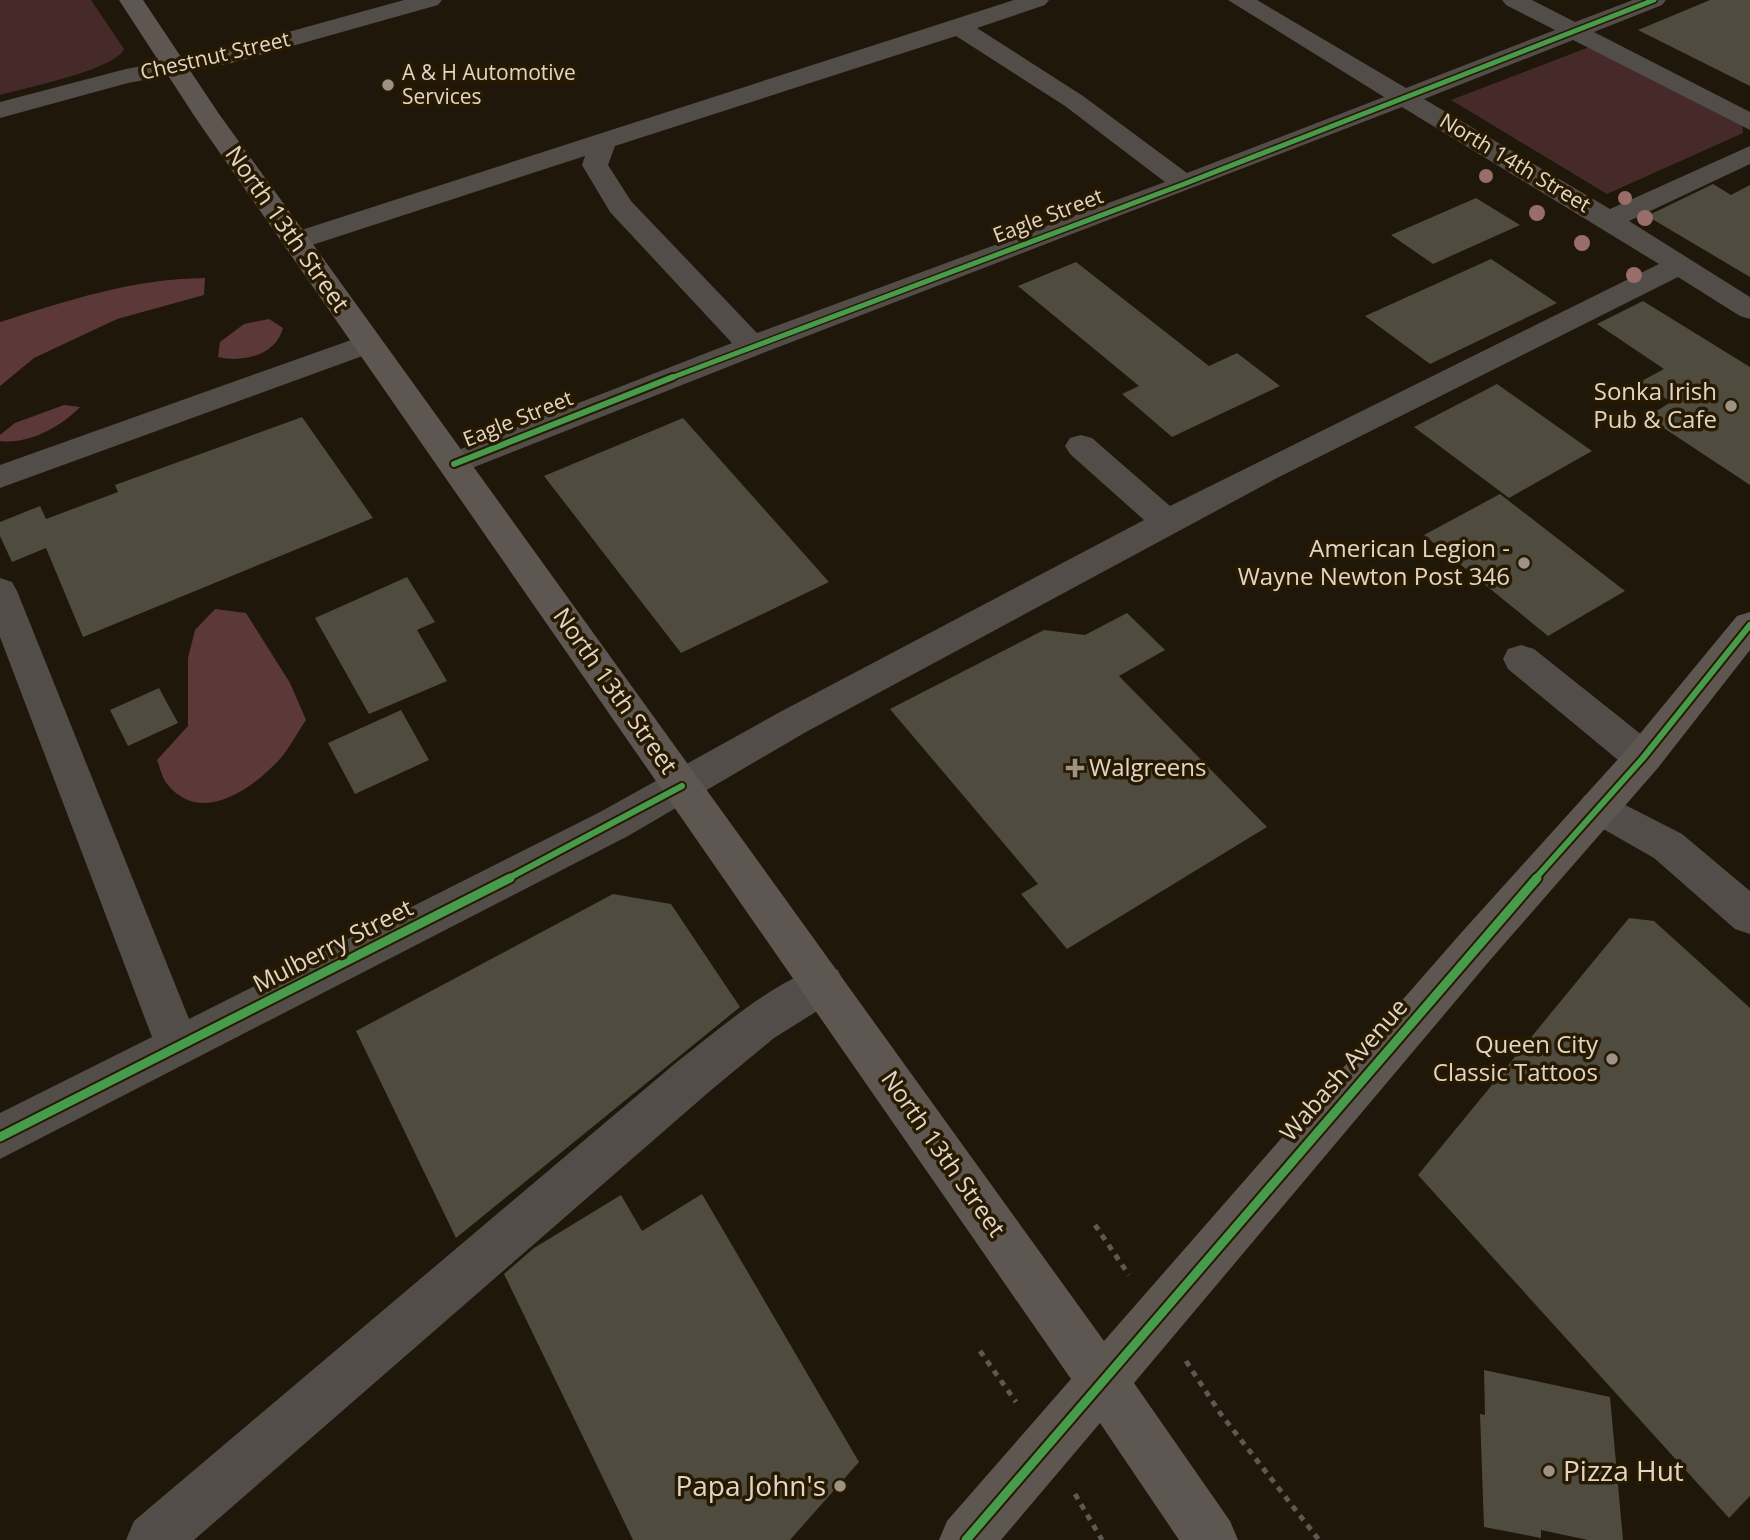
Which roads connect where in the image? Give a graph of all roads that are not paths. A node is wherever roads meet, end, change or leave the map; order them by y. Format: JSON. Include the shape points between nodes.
{"nodes":[{"id":1,"x":131,"y":0,"type":"edge"},
{"id":2,"x":430,"y":0,"type":"edge"},
{"id":3,"x":1037,"y":0,"type":"edge"},
{"id":4,"x":1240,"y":0,"type":"edge"},
{"id":5,"x":1514,"y":0,"type":"edge"},
{"id":6,"x":1654,"y":0,"type":"edge"},
{"id":7,"x":958,"y":27,"type":"junction"},
{"id":8,"x":1574,"y":32,"type":"junction"},
{"id":9,"x":176,"y":66,"type":"junction"},
{"id":10,"x":1406,"y":98,"type":"junction"},
{"id":11,"x":0,"y":110,"type":"edge"},
{"id":12,"x":1750,"y":122,"type":"edge"},
{"id":13,"x":605,"y":139,"type":"junction"},
{"id":14,"x":1750,"y":154,"type":"edge"},
{"id":15,"x":1184,"y":184,"type":"junction"},
{"id":16,"x":1609,"y":220,"type":"junction"},
{"id":17,"x":296,"y":241,"type":"junction"},
{"id":18,"x":1680,"y":265,"type":"junction"},
{"id":19,"x":1750,"y":310,"type":"edge"},
{"id":20,"x":368,"y":343,"type":"junction"},
{"id":21,"x":752,"y":346,"type":"junction"},
{"id":22,"x":1081,"y":446,"type":"dead end"},
{"id":23,"x":454,"y":464,"type":"junction"},
{"id":24,"x":0,"y":477,"type":"edge"},
{"id":25,"x":1167,"y":522,"type":"junction"},
{"id":26,"x":0,"y":591,"type":"edge"},
{"id":27,"x":1750,"y":625,"type":"edge"},
{"id":28,"x":1521,"y":659,"type":"dead end"},
{"id":29,"x":1643,"y":758,"type":"junction"},
{"id":30,"x":682,"y":786,"type":"junction"},
{"id":31,"x":1598,"y":807,"type":"junction"},
{"id":32,"x":1750,"y":916,"type":"edge"},
{"id":33,"x":823,"y":984,"type":"junction"},
{"id":34,"x":178,"y":1047,"type":"junction"},
{"id":35,"x":0,"y":1137,"type":"edge"},
{"id":36,"x":1102,"y":1381,"type":"junction"},
{"id":37,"x":153,"y":1540,"type":"edge"},
{"id":38,"x":966,"y":1540,"type":"edge"},
{"id":39,"x":1211,"y":1540,"type":"edge"}],
"edges":[{"from":1,"to":9,"type":"main road","name":"North 13th Street"},
{"from":2,"to":9,"type":"street","name":"Chestnut Street","via":[[223,58]]},
{"from":3,"to":7,"type":"street"},
{"from":4,"to":10,"type":"street","name":"North 14th Street"},
{"from":5,"to":8,"type":"street"},
{"from":6,"to":8,"type":"street","name":"Eagle Street"},
{"from":7,"to":13,"type":"street"},
{"from":7,"to":15,"type":"street","via":[[1102,118]]},
{"from":8,"to":10,"type":"street","name":"Eagle Street"},
{"from":8,"to":12,"type":"street"},
{"from":9,"to":11,"type":"street","name":"Chestnut Street"},
{"from":9,"to":17,"type":"main road","name":"North 13th Street"},
{"from":10,"to":15,"type":"street","name":"Eagle Street"},
{"from":10,"to":16,"type":"street","name":"North 14th Street"},
{"from":13,"to":17,"type":"street"},
{"from":13,"to":21,"type":"street","via":[[595,165],[620,206]]},
{"from":14,"to":16,"type":"street"},
{"from":15,"to":21,"type":"street","name":"Eagle Street"},
{"from":16,"to":18,"type":"street","name":"North 14th Street"},
{"from":17,"to":20,"type":"main road","name":"North 13th Street"},
{"from":18,"to":19,"type":"street","name":"North 14th Street"},
{"from":18,"to":25,"type":"street","name":"Mulberry Street"},
{"from":20,"to":23,"type":"main road","name":"North 13th Street"},
{"from":20,"to":24,"type":"street"},
{"from":21,"to":23,"type":"street","name":"Eagle Street"},
{"from":22,"to":25,"type":"street"},
{"from":23,"to":30,"type":"main road","name":"North 13th Street"},
{"from":25,"to":30,"type":"street","name":"Mulberry Street"},
{"from":26,"to":34,"type":"street"},
{"from":27,"to":29,"type":"main road","name":"Wabash Avenue"},
{"from":28,"to":29,"type":"street"},
{"from":29,"to":31,"type":"main road","name":"Wabash Avenue"},
{"from":30,"to":33,"type":"main road","name":"North 13th Street"},
{"from":30,"to":34,"type":"street","name":"Mulberry Street"},
{"from":31,"to":32,"type":"street","via":[[1668,846]]},
{"from":31,"to":36,"type":"main road","name":"Wabash Avenue"},
{"from":33,"to":36,"type":"main road","name":"North 13th Street"},
{"from":33,"to":37,"type":"street","via":[[759,1024],[694,1076]]},
{"from":34,"to":35,"type":"street","name":"Mulberry Street"},
{"from":36,"to":38,"type":"main road","name":"Wabash Avenue"},
{"from":36,"to":39,"type":"main road","name":"North 13th Street"}]}
